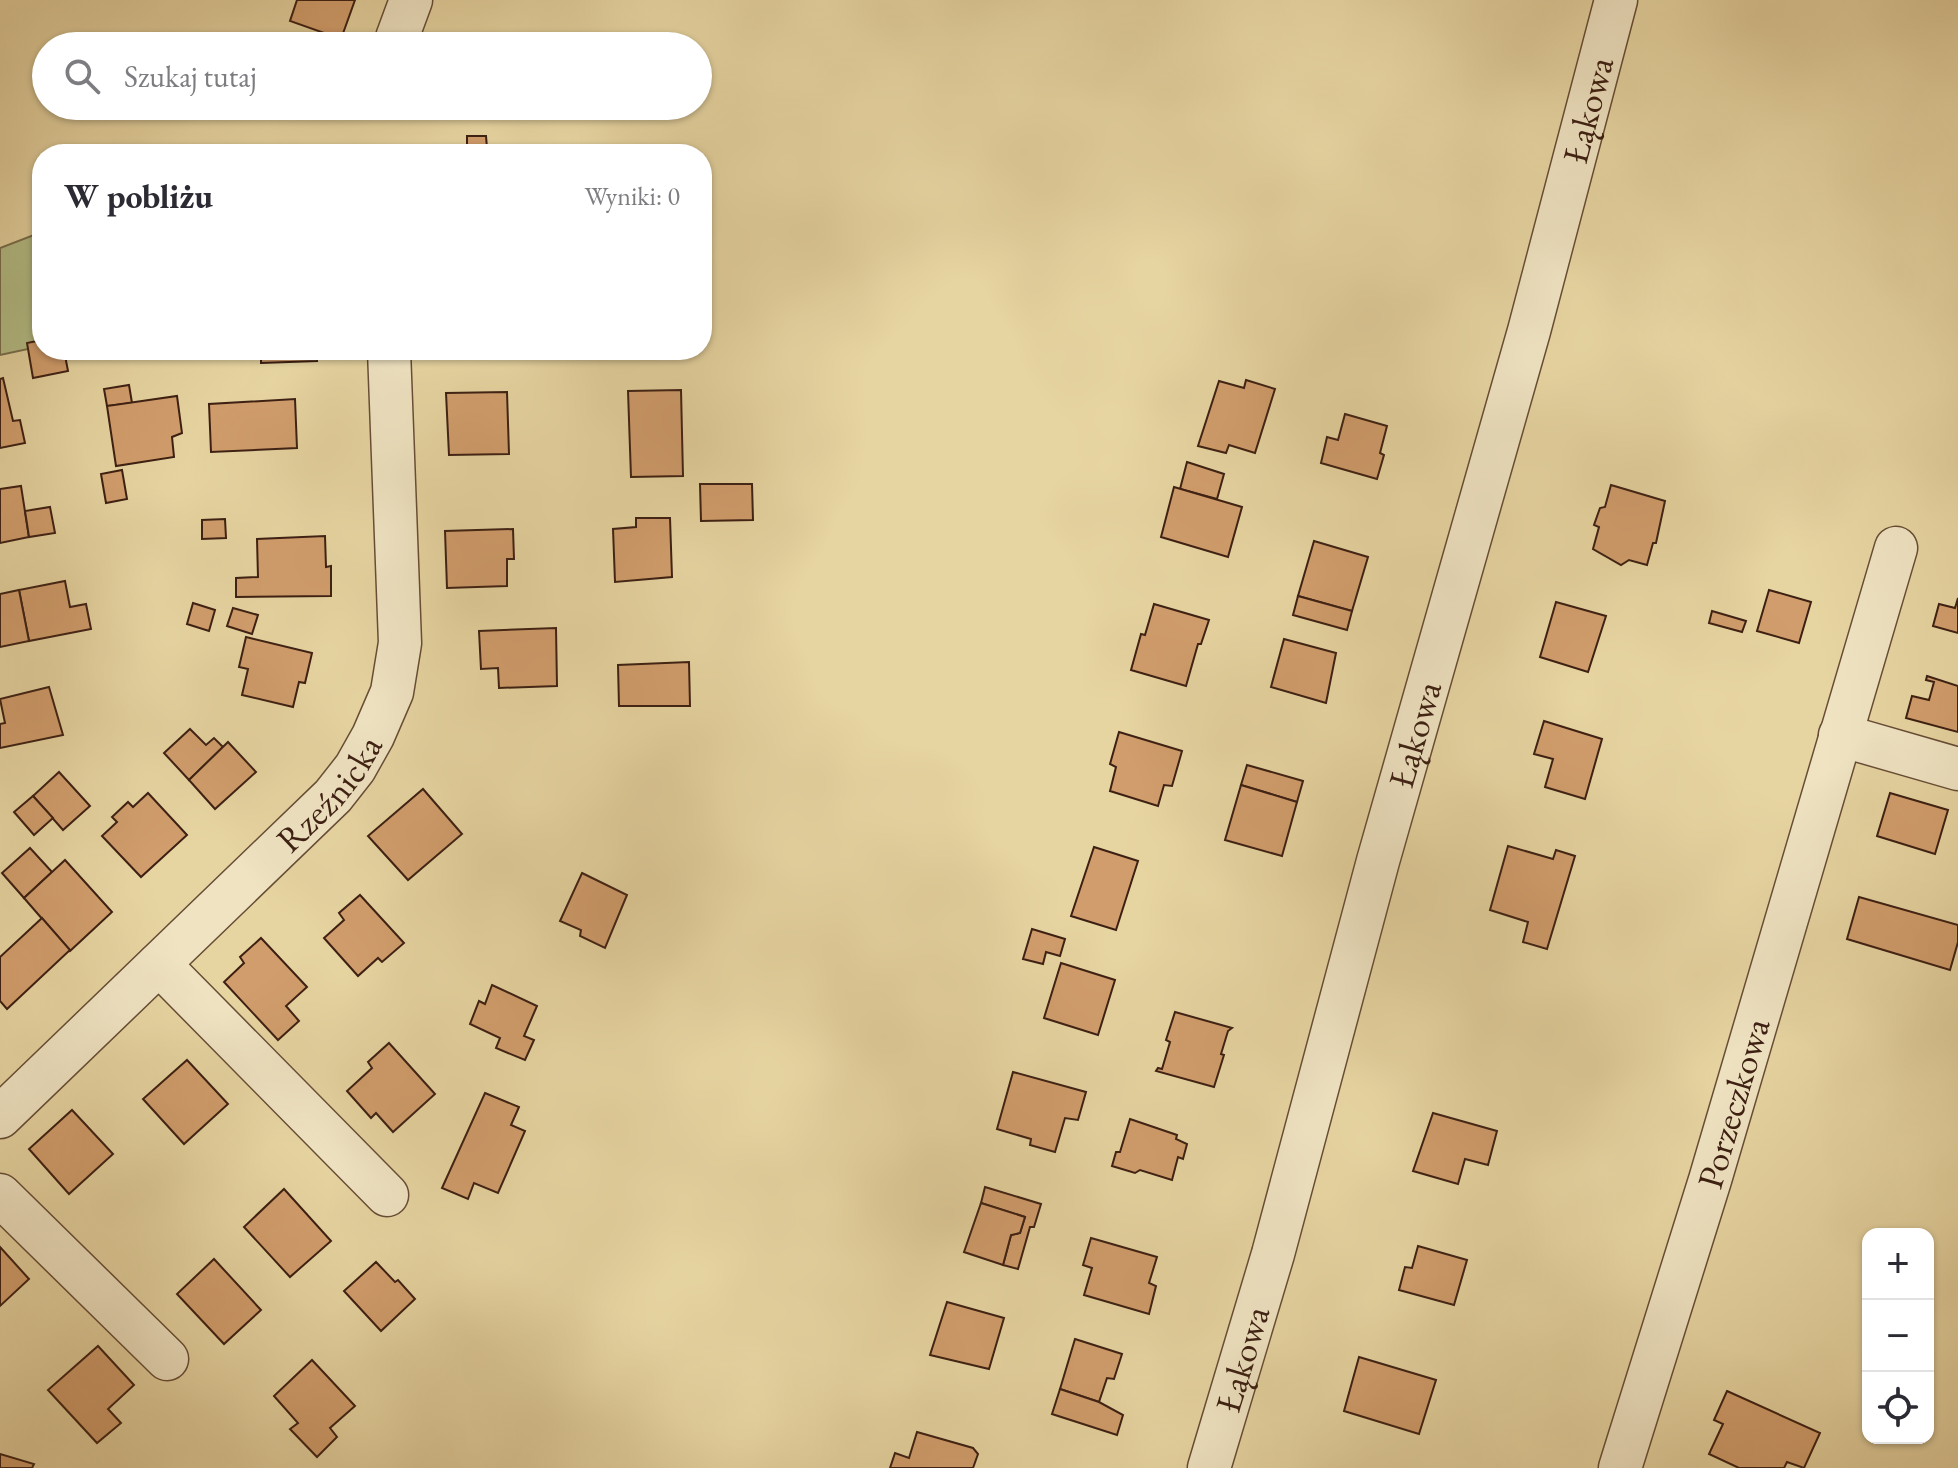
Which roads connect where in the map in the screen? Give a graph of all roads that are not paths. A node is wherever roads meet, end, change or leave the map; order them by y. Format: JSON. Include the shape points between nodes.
{"nodes":[{"id":1,"x":1616,"y":0,"type":"edge"},
{"id":2,"x":389,"y":360,"type":"edge"},
{"id":3,"x":1896,"y":548,"type":"dead end"},
{"id":4,"x":1840,"y":735,"type":"junction"},
{"id":5,"x":1958,"y":769,"type":"edge"},
{"id":6,"x":159,"y":964,"type":"junction"},
{"id":7,"x":0,"y":1117,"type":"edge"},
{"id":8,"x":0,"y":1195,"type":"edge"},
{"id":9,"x":387,"y":1195,"type":"dead end"},
{"id":10,"x":167,"y":1359,"type":"dead end"},
{"id":11,"x":1209,"y":1468,"type":"edge"},
{"id":12,"x":1620,"y":1468,"type":"edge"}],
"edges":[{"from":1,"to":11,"type":"street","name":"Łąkowa","via":[[1529,331]]},
{"from":2,"to":6,"type":"street","name":"Rzeźnicka","via":[[400,643],[392,692],[355,768],[333,796]]},
{"from":3,"to":4,"type":"street","name":"Porzeczkowa"},
{"from":4,"to":5,"type":"street"},
{"from":4,"to":12,"type":"street","name":"Porzeczkowa"},
{"from":6,"to":7,"type":"street","name":"Rzeźnicka"},
{"from":6,"to":9,"type":"street"},
{"from":8,"to":10,"type":"street"}]}
